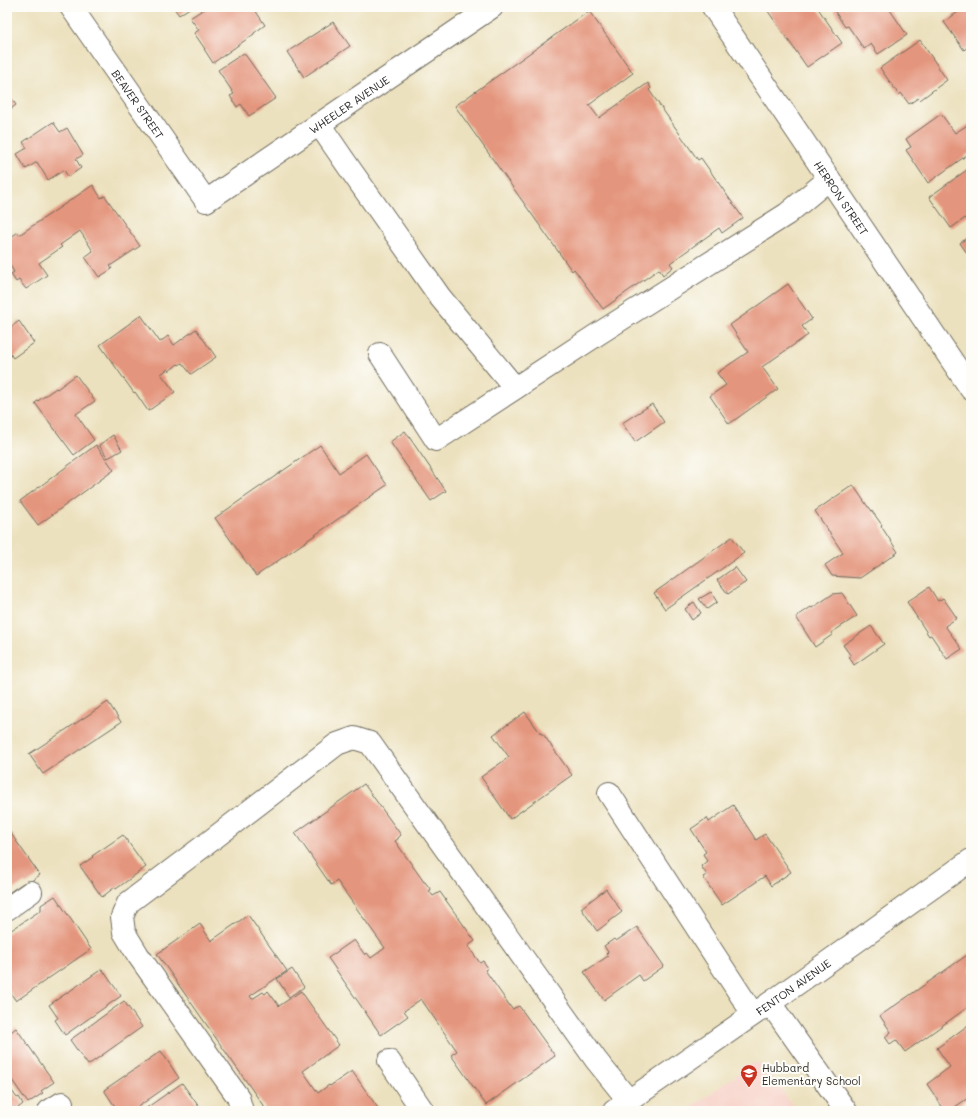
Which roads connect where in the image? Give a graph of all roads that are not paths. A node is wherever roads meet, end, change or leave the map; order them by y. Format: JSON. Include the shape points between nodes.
{"nodes":[{"id":1,"x":72,"y":7,"type":"edge"},
{"id":2,"x":492,"y":7,"type":"edge"},
{"id":3,"x":713,"y":7,"type":"edge"},
{"id":4,"x":320,"y":124,"type":"junction"},
{"id":5,"x":829,"y":179,"type":"junction"},
{"id":6,"x":206,"y":201,"type":"joint"},
{"id":7,"x":380,"y":354,"type":"dead end"},
{"id":8,"x":515,"y":388,"type":"junction"},
{"id":9,"x":971,"y":389,"type":"edge"},
{"id":10,"x":609,"y":793,"type":"dead end"},
{"id":11,"x":971,"y":860,"type":"edge"},
{"id":12,"x":31,"y":892,"type":"dead end"},
{"id":13,"x":7,"y":909,"type":"edge"},
{"id":14,"x":762,"y":1009,"type":"junction"},
{"id":15,"x":389,"y":1061,"type":"dead end"},
{"id":16,"x":621,"y":1106,"type":"edge"},
{"id":17,"x":242,"y":1111,"type":"edge"},
{"id":18,"x":423,"y":1111,"type":"edge"},
{"id":19,"x":846,"y":1111,"type":"edge"}],
"edges":[{"from":1,"to":6,"type":"street","name":"BEAVER STREET"},
{"from":2,"to":4,"type":"street","name":"WHEELER AVENUE"},
{"from":3,"to":5,"type":"street","name":"HERRON STREET"},
{"from":4,"to":6,"type":"street","name":"WHEELER AVENUE"},
{"from":4,"to":8,"type":"street","via":[[440,298]]},
{"from":5,"to":8,"type":"street","via":[[787,214]]},
{"from":5,"to":9,"type":"street","name":"HERRON STREET"},
{"from":7,"to":8,"type":"street","via":[[436,440]]},
{"from":10,"to":14,"type":"street"},
{"from":11,"to":14,"type":"street","name":"FENTON AVENUE"},
{"from":12,"to":13,"type":"street"},
{"from":14,"to":16,"type":"street","name":"FENTON AVENUE"},
{"from":14,"to":19,"type":"street"},
{"from":15,"to":18,"type":"street"},
{"from":16,"to":17,"type":"street","via":[[596,1060],[370,743],[354,738],[337,744],[128,903],[122,916],[124,932],[131,944],[238,1097]]}]}
